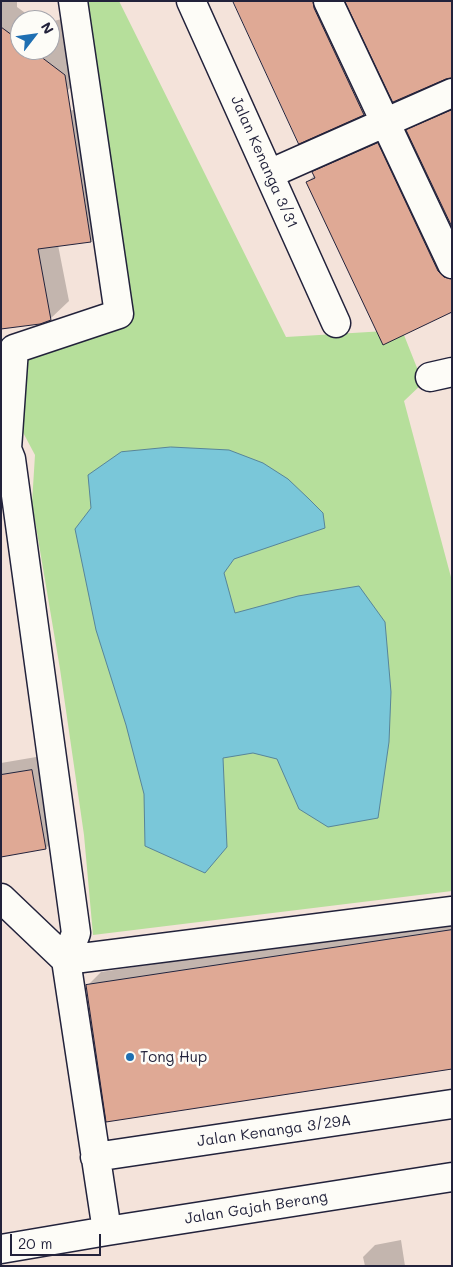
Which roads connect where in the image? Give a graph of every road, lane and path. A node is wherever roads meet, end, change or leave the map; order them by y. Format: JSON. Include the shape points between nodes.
{"nodes":[{"id":1,"x":74,"y":1,"type":"edge"},
{"id":2,"x":191,"y":1,"type":"edge"},
{"id":3,"x":328,"y":1,"type":"edge"},
{"id":4,"x":452,"y":93,"type":"edge"},
{"id":5,"x":385,"y":122,"type":"junction"},
{"id":6,"x":269,"y":174,"type":"junction"},
{"id":7,"x":452,"y":264,"type":"edge"},
{"id":8,"x":336,"y":323,"type":"dead end"},
{"id":9,"x":4,"y":450,"type":"edge"},
{"id":10,"x":1,"y":898,"type":"edge"},
{"id":11,"x":452,"y":911,"type":"edge"},
{"id":12,"x":66,"y":960,"type":"junction"},
{"id":13,"x":452,"y":1104,"type":"edge"},
{"id":14,"x":95,"y":1157,"type":"junction"},
{"id":15,"x":452,"y":1177,"type":"edge"},
{"id":16,"x":107,"y":1231,"type":"junction"},
{"id":17,"x":16,"y":1254,"type":"edge"}],
"edges":[{"from":1,"to":9,"type":"street","via":[[119,314],[14,349]]},
{"from":2,"to":6,"type":"street","name":"Jalan Kenanga 3/31"},
{"from":3,"to":5,"type":"street"},
{"from":4,"to":5,"type":"street"},
{"from":5,"to":6,"type":"street"},
{"from":5,"to":7,"type":"street"},
{"from":6,"to":8,"type":"street","name":"Jalan Kenanga 3/31"},
{"from":9,"to":12,"type":"street","via":[[11,459],[76,933]]},
{"from":10,"to":12,"type":"street"},
{"from":11,"to":12,"type":"street"},
{"from":12,"to":14,"type":"street"},
{"from":13,"to":14,"type":"street","name":"Jalan Kenanga 3/29A"},
{"from":14,"to":16,"type":"street"},
{"from":15,"to":16,"type":"street","name":"Jalan Gajah Berang"},
{"from":16,"to":17,"type":"street","name":"Jalan Gajah Berang"}]}
